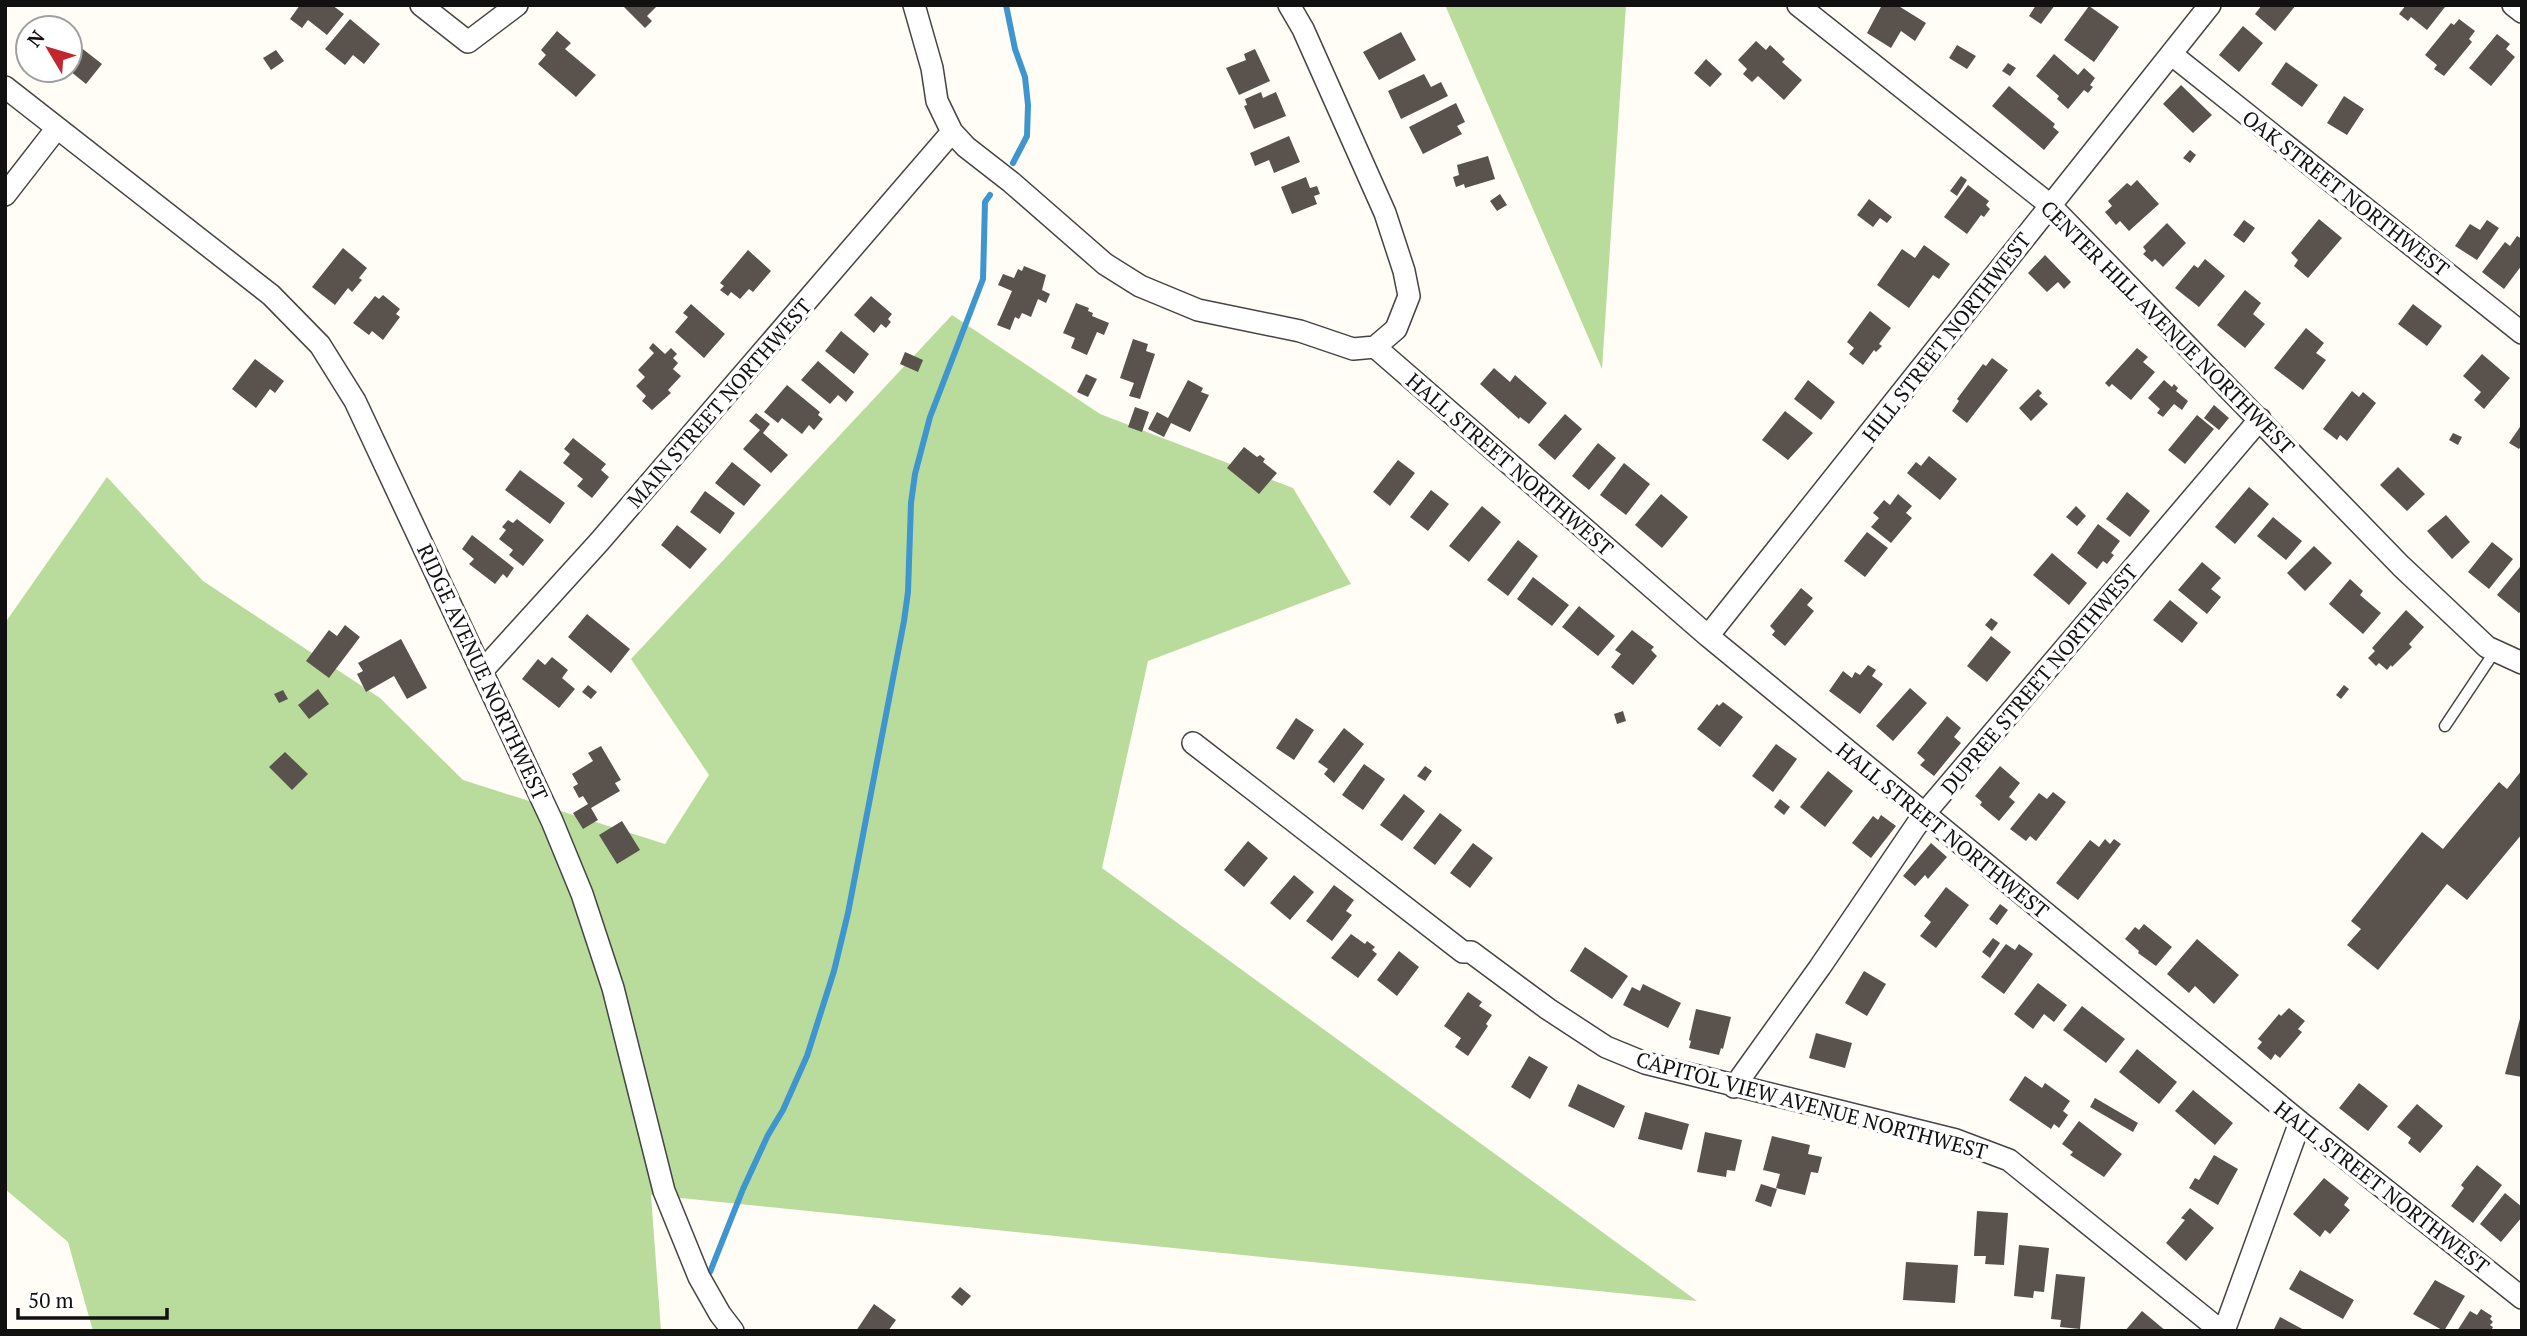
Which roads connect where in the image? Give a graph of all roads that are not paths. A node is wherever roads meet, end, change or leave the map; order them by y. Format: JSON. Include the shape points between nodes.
{"nodes":[{"id":1,"x":421,"y":5,"type":"edge"},
{"id":2,"x":517,"y":5,"type":"edge"},
{"id":3,"x":914,"y":5,"type":"edge"},
{"id":4,"x":1289,"y":5,"type":"edge"},
{"id":5,"x":2210,"y":5,"type":"edge"},
{"id":6,"x":2513,"y":5,"type":"edge"},
{"id":7,"x":1809,"y":9,"type":"edge"},
{"id":8,"x":2522,"y":12,"type":"edge"},
{"id":9,"x":2171,"y":54,"type":"junction"},
{"id":10,"x":5,"y":87,"type":"edge"},
{"id":11,"x":57,"y":128,"type":"junction"},
{"id":12,"x":952,"y":132,"type":"junction"},
{"id":13,"x":5,"y":195,"type":"edge"},
{"id":14,"x":2050,"y":205,"type":"junction"},
{"id":15,"x":2522,"y":333,"type":"edge"},
{"id":16,"x":1375,"y":347,"type":"junction"},
{"id":17,"x":2260,"y":419,"type":"junction"},
{"id":18,"x":1708,"y":636,"type":"junction"},
{"id":19,"x":2495,"y":651,"type":"junction"},
{"id":20,"x":2522,"y":663,"type":"edge"},
{"id":21,"x":483,"y":670,"type":"junction"},
{"id":22,"x":2445,"y":726,"type":"dead end"},
{"id":23,"x":1193,"y":743,"type":"dead end"},
{"id":24,"x":1924,"y":814,"type":"junction"},
{"id":25,"x":1734,"y":1087,"type":"junction"},
{"id":26,"x":2300,"y":1122,"type":"junction"},
{"id":27,"x":2522,"y":1298,"type":"edge"},
{"id":28,"x":733,"y":1331,"type":"edge"},
{"id":29,"x":2222,"y":1331,"type":"edge"}],
"edges":[{"from":1,"to":2,"type":"street","via":[[468,42]]},
{"from":3,"to":12,"type":"street","via":[[937,101]]},
{"from":4,"to":16,"type":"street","via":[[1385,213],[1405,271],[1409,296],[1395,329]]},
{"from":5,"to":9,"type":"street","name":"HILL STREET NORTHWEST"},
{"from":6,"to":8,"type":"street"},
{"from":7,"to":14,"type":"street","name":"CENTER HILL AVENUE NORTHWEST"},
{"from":9,"to":14,"type":"street","name":"HILL STREET NORTHWEST"},
{"from":9,"to":15,"type":"street","name":"OAK STREET NORTHWEST"},
{"from":10,"to":11,"type":"street","name":"RIDGE AVENUE NORTHWEST"},
{"from":11,"to":13,"type":"street"},
{"from":11,"to":21,"type":"street","name":"RIDGE AVENUE NORTHWEST","via":[[271,295],[320,345],[355,401]]},
{"from":12,"to":16,"type":"street","via":[[1105,264],[1140,286],[1198,310],[1300,331],[1353,349]]},
{"from":12,"to":21,"type":"street","name":"MAIN STREET NORTHWEST"},
{"from":14,"to":17,"type":"street","name":"CENTER HILL AVENUE NORTHWEST"},
{"from":14,"to":18,"type":"street","name":"HILL STREET NORTHWEST"},
{"from":16,"to":18,"type":"street","name":"HALL STREET NORTHWEST"},
{"from":17,"to":19,"type":"street","name":"CENTER HILL AVENUE NORTHWEST","via":[[2401,566]]},
{"from":17,"to":24,"type":"street","name":"DUPREE STREET NORTHWEST"},
{"from":18,"to":24,"type":"street","name":"HALL STREET NORTHWEST"},
{"from":19,"to":20,"type":"street","name":"CENTER HILL AVENUE NORTHWEST"},
{"from":19,"to":22,"type":"lane"},
{"from":21,"to":28,"type":"street","name":"RIDGE AVENUE NORTHWEST","via":[[582,894],[612,988],[664,1191],[699,1277]]},
{"from":23,"to":25,"type":"street","name":"CAPITOL VIEW AVENUE NORTHWEST","via":[[1463,953],[1471,952],[1606,1047],[1645,1063]]},
{"from":24,"to":25,"type":"street","name":"DUPREE STREET NORTHWEST"},
{"from":24,"to":26,"type":"street","name":"HALL STREET NORTHWEST"},
{"from":25,"to":29,"type":"street","name":"CAPITOL VIEW AVENUE NORTHWEST","via":[[1956,1140],[2009,1160]]},
{"from":26,"to":27,"type":"street","name":"HALL STREET NORTHWEST"},
{"from":26,"to":29,"type":"street"}]}
